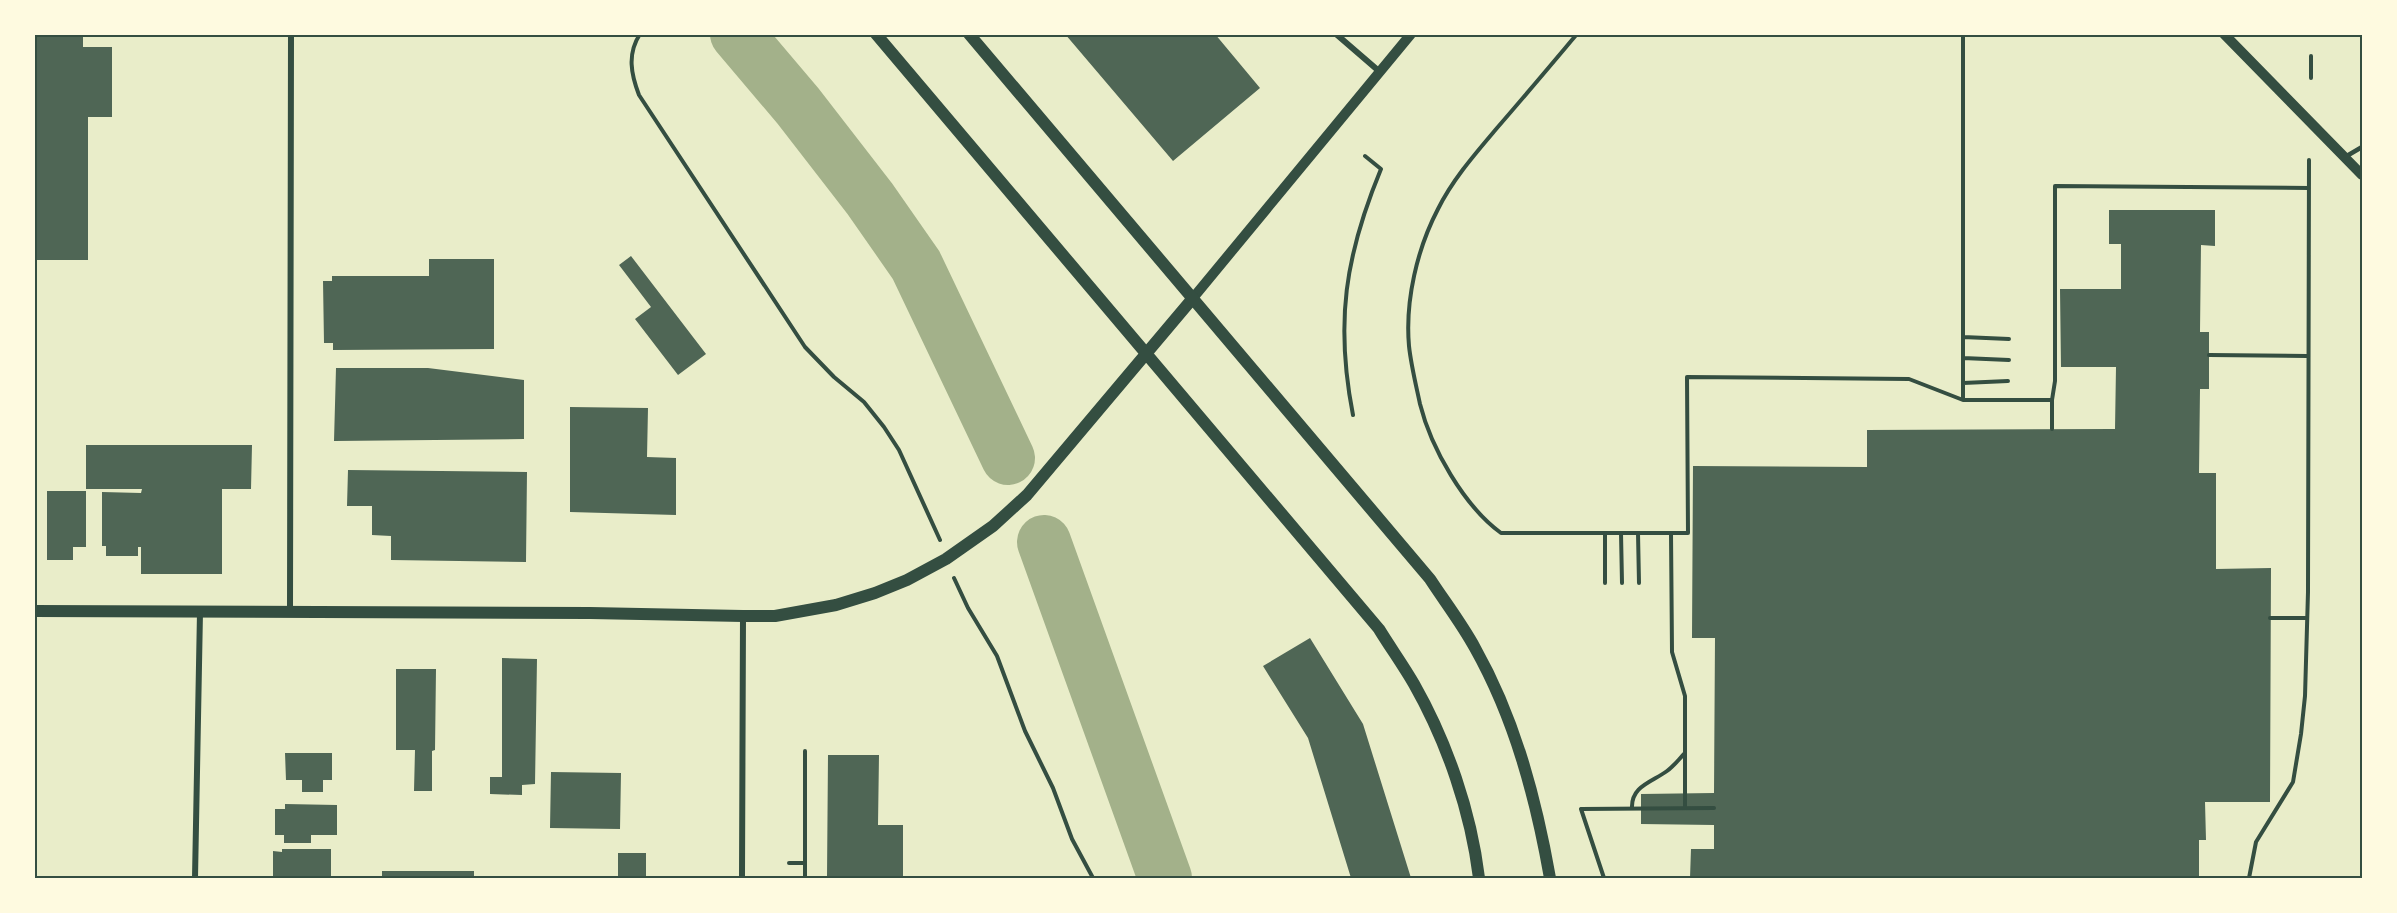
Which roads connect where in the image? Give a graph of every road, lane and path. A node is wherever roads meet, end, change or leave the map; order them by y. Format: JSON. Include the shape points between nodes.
{"nodes":[{"id":1,"x":291,"y":34,"type":"edge"},
{"id":2,"x":640,"y":34,"type":"edge"},
{"id":3,"x":876,"y":34,"type":"edge"},
{"id":4,"x":969,"y":34,"type":"edge"},
{"id":5,"x":1336,"y":34,"type":"edge"},
{"id":6,"x":1411,"y":34,"type":"edge"},
{"id":7,"x":1577,"y":34,"type":"edge"},
{"id":8,"x":1963,"y":34,"type":"edge"},
{"id":9,"x":2224,"y":34,"type":"edge"},
{"id":10,"x":2312,"y":56,"type":"dead end"},
{"id":11,"x":1380,"y":72,"type":"junction"},
{"id":12,"x":2311,"y":78,"type":"dead end"},
{"id":13,"x":2362,"y":147,"type":"edge"},
{"id":14,"x":1365,"y":156,"type":"dead end"},
{"id":15,"x":2345,"y":157,"type":"junction"},
{"id":16,"x":2309,"y":160,"type":"dead end"},
{"id":17,"x":2362,"y":175,"type":"edge"},
{"id":18,"x":2309,"y":188,"type":"junction"},
{"id":19,"x":1193,"y":298,"type":"junction"},
{"id":20,"x":1963,"y":337,"type":"junction"},
{"id":21,"x":2008,"y":339,"type":"dead end"},
{"id":22,"x":1147,"y":353,"type":"junction"},
{"id":23,"x":2209,"y":355,"type":"dead end"},
{"id":24,"x":2307,"y":356,"type":"junction"},
{"id":25,"x":1963,"y":358,"type":"junction"},
{"id":26,"x":2008,"y":360,"type":"dead end"},
{"id":27,"x":2008,"y":381,"type":"dead end"},
{"id":28,"x":1963,"y":383,"type":"junction"},
{"id":29,"x":1963,"y":400,"type":"junction"},
{"id":30,"x":2052,"y":400,"type":"junction"},
{"id":31,"x":1353,"y":415,"type":"dead end"},
{"id":32,"x":2052,"y":429,"type":"dead end"},
{"id":33,"x":1605,"y":533,"type":"junction"},
{"id":34,"x":1621,"y":533,"type":"junction"},
{"id":35,"x":1638,"y":533,"type":"junction"},
{"id":36,"x":1671,"y":533,"type":"junction"},
{"id":37,"x":946,"y":559,"type":"junction"},
{"id":38,"x":1605,"y":583,"type":"dead end"},
{"id":39,"x":1622,"y":583,"type":"dead end"},
{"id":40,"x":1639,"y":583,"type":"dead end"},
{"id":41,"x":34,"y":611,"type":"edge"},
{"id":42,"x":200,"y":612,"type":"junction"},
{"id":43,"x":290,"y":612,"type":"junction"},
{"id":44,"x":742,"y":616,"type":"junction"},
{"id":45,"x":2270,"y":618,"type":"dead end"},
{"id":46,"x":2307,"y":618,"type":"junction"},
{"id":47,"x":805,"y":751,"type":"dead end"},
{"id":48,"x":1685,"y":752,"type":"junction"},
{"id":49,"x":1632,"y":808,"type":"junction"},
{"id":50,"x":1685,"y":808,"type":"junction"},
{"id":51,"x":1714,"y":808,"type":"dead end"},
{"id":52,"x":789,"y":863,"type":"dead end"},
{"id":53,"x":805,"y":863,"type":"junction"},
{"id":54,"x":195,"y":879,"type":"edge"},
{"id":55,"x":741,"y":879,"type":"edge"},
{"id":56,"x":805,"y":879,"type":"edge"},
{"id":57,"x":1093,"y":879,"type":"edge"},
{"id":58,"x":1479,"y":879,"type":"edge"},
{"id":59,"x":1550,"y":879,"type":"edge"},
{"id":60,"x":1604,"y":879,"type":"edge"},
{"id":61,"x":2249,"y":879,"type":"edge"}],
"edges":[{"from":1,"to":43,"type":"street"},
{"from":2,"to":37,"type":"path","via":[[631,63],[639,94],[805,347],[864,402],[884,427],[933,522]]},
{"from":3,"to":22,"type":"main road"},
{"from":4,"to":19,"type":"main road"},
{"from":5,"to":11,"type":"street"},
{"from":6,"to":11,"type":"street"},
{"from":7,"to":33,"type":"path","via":[[1460,172],[1437,210],[1414,278],[1409,345],[1421,409],[1433,443],[1464,494],[1490,525],[1501,533]]},
{"from":8,"to":20,"type":"path"},
{"from":9,"to":15,"type":"street"},
{"from":10,"to":12,"type":"path"},
{"from":11,"to":19,"type":"street"},
{"from":13,"to":15,"type":"lane"},
{"from":14,"to":31,"type":"path","via":[[1381,170],[1359,229],[1348,277],[1344,357]]},
{"from":15,"to":17,"type":"street"},
{"from":16,"to":18,"type":"path"},
{"from":18,"to":24,"type":"path"},
{"from":18,"to":30,"type":"path","via":[[2055,186]]},
{"from":19,"to":22,"type":"main road"},
{"from":19,"to":59,"type":"main road","via":[[1430,579],[1475,648],[1503,706],[1528,777]]},
{"from":20,"to":21,"type":"path"},
{"from":20,"to":25,"type":"path"},
{"from":22,"to":37,"type":"main road","via":[[1027,495],[993,526]]},
{"from":22,"to":58,"type":"main road","via":[[1379,629],[1414,684],[1462,796]]},
{"from":23,"to":24,"type":"path"},
{"from":24,"to":46,"type":"path"},
{"from":25,"to":26,"type":"path"},
{"from":25,"to":28,"type":"path"},
{"from":27,"to":28,"type":"path"},
{"from":28,"to":29,"type":"path"},
{"from":29,"to":30,"type":"path"},
{"from":29,"to":36,"type":"path","via":[[1909,380],[1687,378],[1688,533]]},
{"from":30,"to":32,"type":"path"},
{"from":33,"to":34,"type":"path"},
{"from":33,"to":38,"type":"path"},
{"from":34,"to":35,"type":"path"},
{"from":34,"to":39,"type":"path"},
{"from":35,"to":36,"type":"path"},
{"from":35,"to":40,"type":"path"},
{"from":36,"to":48,"type":"path","via":[[1672,652],[1685,696]]},
{"from":37,"to":44,"type":"main road","via":[[896,584],[836,605],[785,615]]},
{"from":37,"to":57,"type":"path","via":[[968,608],[997,656],[1025,732]]},
{"from":41,"to":42,"type":"main road"},
{"from":42,"to":43,"type":"main road"},
{"from":42,"to":54,"type":"street"},
{"from":43,"to":44,"type":"main road"},
{"from":44,"to":55,"type":"street"},
{"from":45,"to":46,"type":"path"},
{"from":46,"to":61,"type":"path","via":[[2305,696],[2295,773],[2256,842]]},
{"from":47,"to":53,"type":"path"},
{"from":48,"to":49,"type":"path","via":[[1674,765],[1641,786]]},
{"from":48,"to":50,"type":"path"},
{"from":49,"to":50,"type":"path"},
{"from":49,"to":60,"type":"path","via":[[1581,809]]},
{"from":50,"to":51,"type":"path"},
{"from":52,"to":53,"type":"path"},
{"from":53,"to":56,"type":"path"}]}
